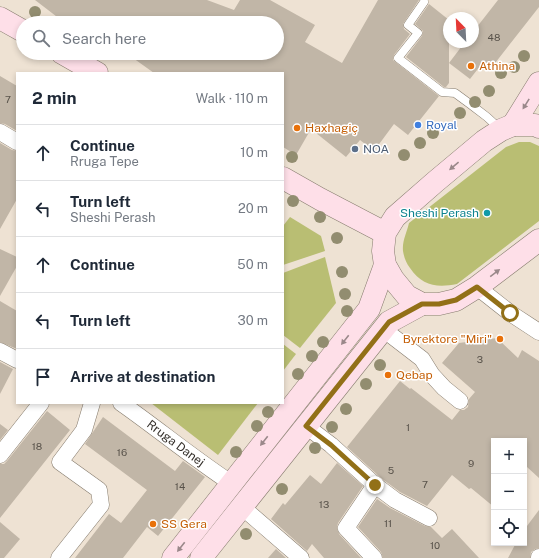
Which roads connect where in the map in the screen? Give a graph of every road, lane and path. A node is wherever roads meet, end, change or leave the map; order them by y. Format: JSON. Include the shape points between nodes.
{"nodes":[{"id":1,"x":424,"y":2,"type":"dead end"},
{"id":2,"x":0,"y":18,"type":"edge"},
{"id":3,"x":16,"y":27,"type":"edge"},
{"id":4,"x":74,"y":60,"type":"edge"},
{"id":5,"x":95,"y":72,"type":"edge"},
{"id":6,"x":539,"y":83,"type":"edge"},
{"id":7,"x":539,"y":127,"type":"edge"},
{"id":8,"x":507,"y":128,"type":"junction"},
{"id":9,"x":0,"y":132,"type":"edge"},
{"id":10,"x":16,"y":141,"type":"edge"},
{"id":11,"x":284,"y":179,"type":"edge"},
{"id":12,"x":385,"y":233,"type":"junction"},
{"id":13,"x":539,"y":240,"type":"edge"},
{"id":14,"x":385,"y":265,"type":"junction"},
{"id":15,"x":477,"y":287,"type":"junction"},
{"id":16,"x":422,"y":304,"type":"junction"},
{"id":17,"x":383,"y":329,"type":"junction"},
{"id":18,"x":539,"y":332,"type":"edge"},
{"id":19,"x":0,"y":351,"type":"edge"},
{"id":20,"x":16,"y":359,"type":"edge"},
{"id":21,"x":460,"y":401,"type":"dead end"},
{"id":22,"x":40,"y":404,"type":"edge"},
{"id":23,"x":92,"y":404,"type":"edge"},
{"id":24,"x":122,"y":404,"type":"edge"},
{"id":25,"x":306,"y":426,"type":"junction"},
{"id":26,"x":0,"y":455,"type":"edge"},
{"id":27,"x":231,"y":483,"type":"junction"},
{"id":28,"x":375,"y":485,"type":"junction"},
{"id":29,"x":242,"y":507,"type":"junction"},
{"id":30,"x":429,"y":518,"type":"dead end"},
{"id":31,"x":59,"y":558,"type":"edge"},
{"id":32,"x":173,"y":558,"type":"edge"},
{"id":33,"x":201,"y":558,"type":"edge"},
{"id":34,"x":301,"y":558,"type":"edge"},
{"id":35,"x":374,"y":558,"type":"edge"}],
"edges":[{"from":1,"to":8,"type":"lane","via":[[408,25],[418,33],[398,58],[442,92],[455,93]]},
{"from":2,"to":3,"type":"main road"},
{"from":4,"to":5,"type":"main road"},
{"from":6,"to":8,"type":"main road","one_way":true},
{"from":7,"to":8,"type":"main road","via":[[535,125]]},
{"from":8,"to":12,"type":"main road","one_way":true,"via":[[484,141],[429,187],[395,217]]},
{"from":9,"to":10,"type":"street"},
{"from":11,"to":12,"type":"main road"},
{"from":12,"to":14,"type":"main road"},
{"from":15,"to":13,"type":"main road","one_way":true},
{"from":14,"to":16,"type":"main road","via":[[406,296]]},
{"from":14,"to":27,"type":"main road","one_way":true,"via":[[369,309]]},
{"from":15,"to":16,"type":"main road","via":[[456,300]]},
{"from":15,"to":18,"type":"street"},
{"from":16,"to":17,"type":"main road","via":[[389,322]]},
{"from":17,"to":21,"type":"street","via":[[422,359],[432,375]]},
{"from":17,"to":25,"type":"main road"},
{"from":19,"to":20,"type":"street"},
{"from":22,"to":26,"type":"street"},
{"from":23,"to":31,"type":"street","via":[[84,430],[60,462],[99,490],[101,505]]},
{"from":24,"to":27,"type":"street","name":"Rruga Danej"},
{"from":25,"to":28,"type":"street"},
{"from":25,"to":29,"type":"main road"},
{"from":27,"to":32,"type":"main road","one_way":true},
{"from":28,"to":30,"type":"street","via":[[395,500]]},
{"from":28,"to":35,"type":"street","via":[[346,528]]},
{"from":29,"to":33,"type":"main road"},
{"from":29,"to":34,"type":"street"}]}
